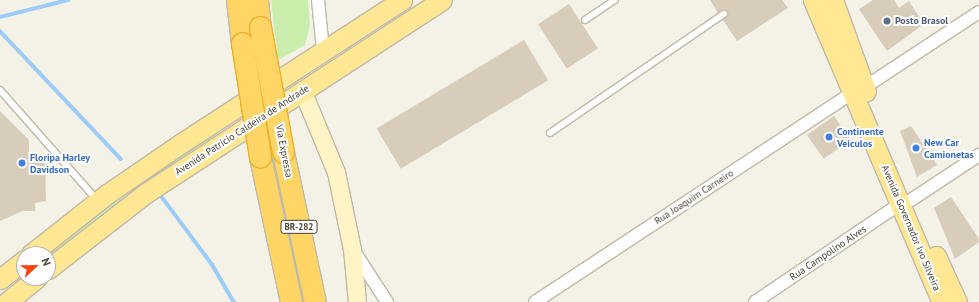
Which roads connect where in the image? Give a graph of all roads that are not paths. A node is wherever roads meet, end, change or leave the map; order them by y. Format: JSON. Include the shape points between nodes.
{"nodes":[{"id":1,"x":237,"y":0,"type":"edge"},
{"id":2,"x":257,"y":0,"type":"edge"},
{"id":3,"x":318,"y":0,"type":"edge"},
{"id":4,"x":402,"y":0,"type":"edge"},
{"id":5,"x":442,"y":0,"type":"edge"},
{"id":6,"x":615,"y":0,"type":"edge"},
{"id":7,"x":833,"y":0,"type":"edge"},
{"id":8,"x":815,"y":5,"type":"edge"},
{"id":9,"x":979,"y":12,"type":"edge"},
{"id":10,"x":724,"y":14,"type":"dead end"},
{"id":11,"x":585,"y":20,"type":"dead end"},
{"id":12,"x":323,"y":50,"type":"junction"},
{"id":13,"x":326,"y":75,"type":"junction"},
{"id":14,"x":0,"y":90,"type":"edge"},
{"id":15,"x":302,"y":90,"type":"junction"},
{"id":16,"x":859,"y":90,"type":"junction"},
{"id":17,"x":550,"y":133,"type":"dead end"},
{"id":18,"x":979,"y":155,"type":"edge"},
{"id":19,"x":98,"y":201,"type":"junction"},
{"id":20,"x":906,"y":202,"type":"junction"},
{"id":21,"x":41,"y":246,"type":"edge"},
{"id":22,"x":352,"y":249,"type":"junction"},
{"id":23,"x":56,"y":263,"type":"edge"},
{"id":24,"x":16,"y":266,"type":"edge"},
{"id":25,"x":0,"y":278,"type":"edge"},
{"id":26,"x":27,"y":286,"type":"edge"},
{"id":27,"x":7,"y":302,"type":"edge"},
{"id":28,"x":291,"y":302,"type":"edge"},
{"id":29,"x":315,"y":302,"type":"edge"},
{"id":30,"x":357,"y":302,"type":"edge"},
{"id":31,"x":387,"y":302,"type":"edge"},
{"id":32,"x":535,"y":302,"type":"edge"},
{"id":33,"x":755,"y":302,"type":"edge"},
{"id":34,"x":942,"y":302,"type":"edge"},
{"id":35,"x":957,"y":302,"type":"edge"}],
"edges":[{"from":1,"to":28,"type":"highway","number":"BR-282","bridge":true,"via":[[260,157]]},
{"from":2,"to":29,"type":"highway","name":"Via Expressa","number":"BR-282","bridge":true,"via":[[283,152]]},
{"from":3,"to":12,"type":"street"},
{"from":4,"to":12,"type":"main road"},
{"from":5,"to":13,"type":"main road","name":"Avenida Patrício Caldeira de Andrade"},
{"from":6,"to":11,"type":"lane"},
{"from":7,"to":16,"type":"main road","name":"Avenida Governador Ivo Silveira"},
{"from":8,"to":16,"type":"main road","name":"Avenida Governador Ivo Silveira"},
{"from":9,"to":16,"type":"street","name":"Rua Joaquim Carneiro"},
{"from":10,"to":17,"type":"lane"},
{"from":12,"to":13,"type":"main road"},
{"from":12,"to":19,"type":"main road"},
{"from":13,"to":15,"type":"main road","name":"Avenida Patrício Caldeira de Andrade"},
{"from":14,"to":19,"type":"lane"},
{"from":15,"to":22,"type":"main road","via":[[336,172]]},
{"from":15,"to":23,"type":"main road","name":"Avenida Patrício Caldeira de Andrade","via":[[146,193]]},
{"from":16,"to":20,"type":"main road","name":"Avenida Governador Ivo Silveira"},
{"from":16,"to":32,"type":"street","name":"Rua Joaquim Carneiro"},
{"from":18,"to":20,"type":"street","name":"Rua Campolino Alves"},
{"from":19,"to":21,"type":"main road"},
{"from":20,"to":33,"type":"street","name":"Rua Campolino Alves"},
{"from":20,"to":34,"type":"main road","name":"Avenida Governador Ivo Silveira"},
{"from":20,"to":35,"type":"main road","name":"Avenida Governador Ivo Silveira"},
{"from":22,"to":30,"type":"main road"},
{"from":22,"to":31,"type":"street"},
{"from":24,"to":25,"type":"main road"},
{"from":26,"to":27,"type":"main road"}]}
